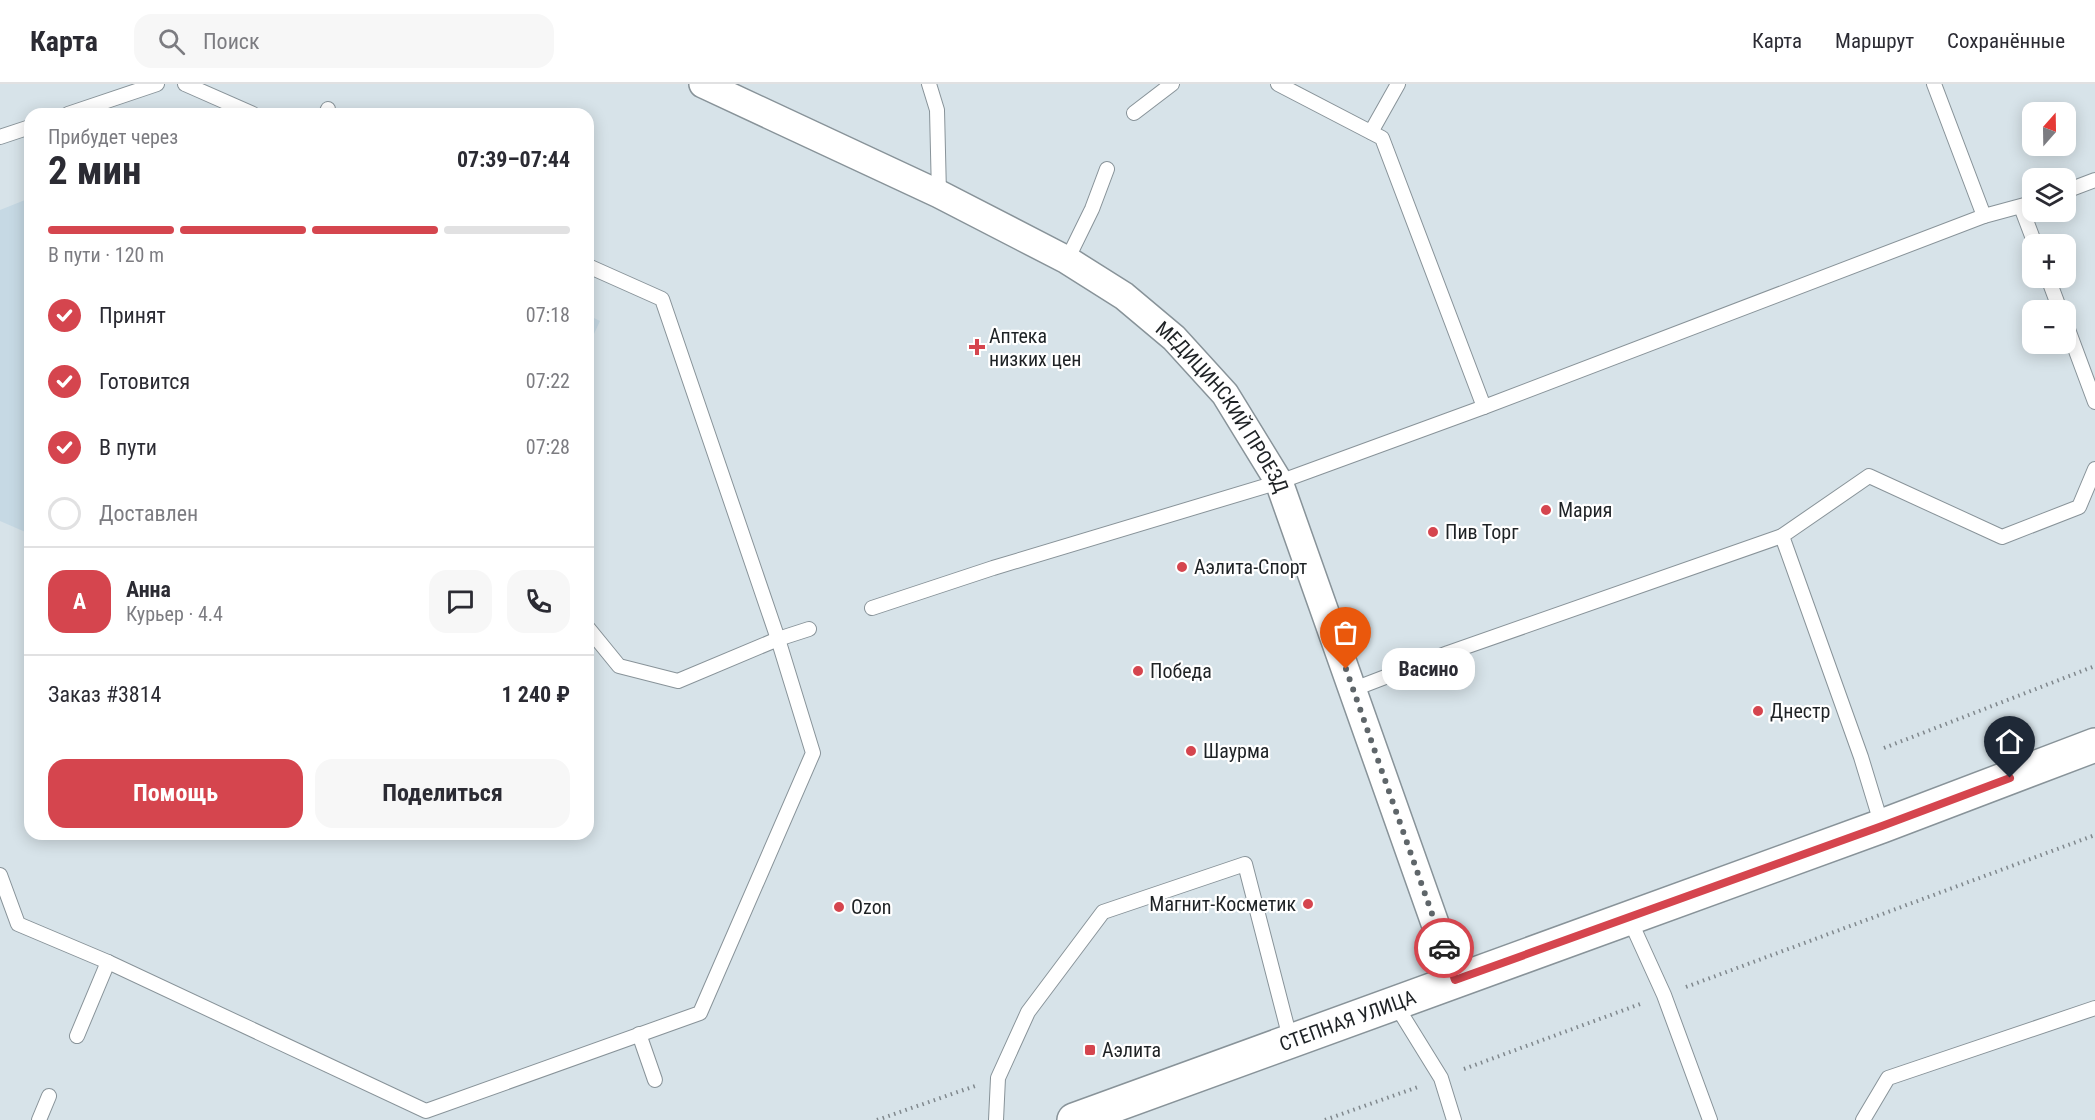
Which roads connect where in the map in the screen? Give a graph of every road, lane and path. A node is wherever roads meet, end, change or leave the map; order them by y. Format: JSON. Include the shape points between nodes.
{"nodes":[{"id":1,"x":156,"y":84,"type":"edge"},
{"id":2,"x":185,"y":84,"type":"edge"},
{"id":3,"x":703,"y":84,"type":"edge"},
{"id":4,"x":929,"y":84,"type":"edge"},
{"id":5,"x":1172,"y":84,"type":"edge"},
{"id":6,"x":1278,"y":84,"type":"edge"},
{"id":7,"x":1398,"y":84,"type":"edge"},
{"id":8,"x":1934,"y":84,"type":"edge"},
{"id":9,"x":86,"y":108,"type":"edge"},
{"id":10,"x":240,"y":108,"type":"edge"},
{"id":11,"x":1134,"y":113,"type":"dead end"},
{"id":12,"x":24,"y":129,"type":"edge"},
{"id":13,"x":1371,"y":132,"type":"junction"},
{"id":14,"x":0,"y":137,"type":"edge"},
{"id":15,"x":1107,"y":169,"type":"dead end"},
{"id":16,"x":2095,"y":180,"type":"edge"},
{"id":17,"x":2076,"y":187,"type":"edge"},
{"id":18,"x":939,"y":194,"type":"junction"},
{"id":19,"x":2022,"y":206,"type":"edge"},
{"id":20,"x":1984,"y":216,"type":"junction"},
{"id":21,"x":1067,"y":260,"type":"junction"},
{"id":22,"x":594,"y":269,"type":"edge"},
{"id":23,"x":2076,"y":351,"type":"edge"},
{"id":24,"x":2095,"y":402,"type":"edge"},
{"id":25,"x":1484,"y":407,"type":"junction"},
{"id":26,"x":2095,"y":469,"type":"edge"},
{"id":27,"x":1279,"y":482,"type":"junction"},
{"id":28,"x":1782,"y":536,"type":"junction"},
{"id":29,"x":872,"y":608,"type":"dead end"},
{"id":30,"x":809,"y":629,"type":"dead end"},
{"id":31,"x":594,"y":635,"type":"edge"},
{"id":32,"x":778,"y":639,"type":"junction"},
{"id":33,"x":2095,"y":666,"type":"edge"},
{"id":34,"x":1354,"y":689,"type":"junction"},
{"id":35,"x":2095,"y":745,"type":"edge"},
{"id":36,"x":1861,"y":758,"type":"junction"},
{"id":37,"x":1882,"y":826,"type":"junction"},
{"id":38,"x":2095,"y":835,"type":"edge"},
{"id":39,"x":0,"y":875,"type":"edge"},
{"id":40,"x":1629,"y":918,"type":"junction"},
{"id":41,"x":108,"y":962,"type":"junction"},
{"id":42,"x":1455,"y":980,"type":"junction"},
{"id":43,"x":1664,"y":995,"type":"junction"},
{"id":44,"x":1394,"y":1002,"type":"junction"},
{"id":45,"x":2095,"y":1008,"type":"edge"},
{"id":46,"x":639,"y":1034,"type":"junction"},
{"id":47,"x":77,"y":1036,"type":"dead end"},
{"id":48,"x":1291,"y":1042,"type":"junction"},
{"id":49,"x":998,"y":1078,"type":"junction"},
{"id":50,"x":1441,"y":1078,"type":"junction"},
{"id":51,"x":655,"y":1080,"type":"dead end"},
{"id":52,"x":49,"y":1096,"type":"dead end"},
{"id":53,"x":39,"y":1120,"type":"edge"},
{"id":54,"x":877,"y":1120,"type":"edge"},
{"id":55,"x":996,"y":1120,"type":"edge"},
{"id":56,"x":1074,"y":1120,"type":"edge"},
{"id":57,"x":1325,"y":1120,"type":"edge"},
{"id":58,"x":1454,"y":1120,"type":"edge"},
{"id":59,"x":1710,"y":1120,"type":"edge"},
{"id":60,"x":1863,"y":1120,"type":"edge"}],
"edges":[{"from":1,"to":9,"type":"lane"},
{"from":2,"to":10,"type":"lane"},
{"from":3,"to":18,"type":"street","name":"МЕДИЦИНСКИЙ ПРОЕЗД"},
{"from":4,"to":18,"type":"lane","via":[[937,110]]},
{"from":5,"to":11,"type":"lane"},
{"from":6,"to":13,"type":"lane"},
{"from":7,"to":13,"type":"lane"},
{"from":8,"to":20,"type":"lane"},
{"from":12,"to":14,"type":"lane"},
{"from":13,"to":25,"type":"lane","via":[[1382,138]]},
{"from":15,"to":21,"type":"lane"},
{"from":16,"to":17,"type":"lane"},
{"from":18,"to":21,"type":"street","name":"МЕДИЦИНСКИЙ ПРОЕЗД"},
{"from":19,"to":20,"type":"lane"},
{"from":20,"to":25,"type":"lane"},
{"from":21,"to":27,"type":"street","name":"МЕДИЦИНСКИЙ ПРОЕЗД","via":[[1124,296],[1174,338],[1225,394]]},
{"from":22,"to":32,"type":"lane","via":[[662,300]]},
{"from":23,"to":24,"type":"lane"},
{"from":25,"to":27,"type":"lane"},
{"from":26,"to":28,"type":"lane","via":[[2079,507],[2002,537],[1869,476]]},
{"from":27,"to":29,"type":"lane"},
{"from":27,"to":34,"type":"street","name":"МЕДИЦИНСКИЙ ПРОЕЗД"},
{"from":28,"to":34,"type":"lane","via":[[1448,652]]},
{"from":28,"to":36,"type":"lane"},
{"from":30,"to":32,"type":"lane"},
{"from":31,"to":32,"type":"lane","via":[[619,666],[678,681]]},
{"from":32,"to":46,"type":"lane","via":[[813,753],[700,1012]]},
{"from":33,"to":36,"type":"path"},
{"from":34,"to":42,"type":"street","name":"МЕДИЦИНСКИЙ ПРОЕЗД"},
{"from":35,"to":37,"type":"street","name":"СТЕПНАЯ УЛИЦА"},
{"from":36,"to":37,"type":"lane"},
{"from":37,"to":40,"type":"street","name":"СТЕПНАЯ УЛИЦА"},
{"from":38,"to":43,"type":"path"},
{"from":39,"to":41,"type":"lane","via":[[18,924]]},
{"from":40,"to":42,"type":"street","name":"СТЕПНАЯ УЛИЦА"},
{"from":40,"to":43,"type":"lane"},
{"from":41,"to":46,"type":"lane","via":[[426,1111]]},
{"from":41,"to":47,"type":"lane"},
{"from":42,"to":44,"type":"street","name":"СТЕПНАЯ УЛИЦА"},
{"from":43,"to":50,"type":"path"},
{"from":43,"to":59,"type":"lane"},
{"from":44,"to":48,"type":"street","name":"СТЕПНАЯ УЛИЦА"},
{"from":44,"to":50,"type":"lane"},
{"from":45,"to":60,"type":"lane","via":[[1888,1078]]},
{"from":46,"to":51,"type":"lane"},
{"from":48,"to":49,"type":"lane","via":[[1245,864],[1103,912],[1028,1012]]},
{"from":48,"to":56,"type":"street","name":"СТЕПНАЯ УЛИЦА"},
{"from":49,"to":54,"type":"path"},
{"from":49,"to":55,"type":"lane"},
{"from":50,"to":57,"type":"path"},
{"from":50,"to":58,"type":"lane"},
{"from":52,"to":53,"type":"lane"}]}
